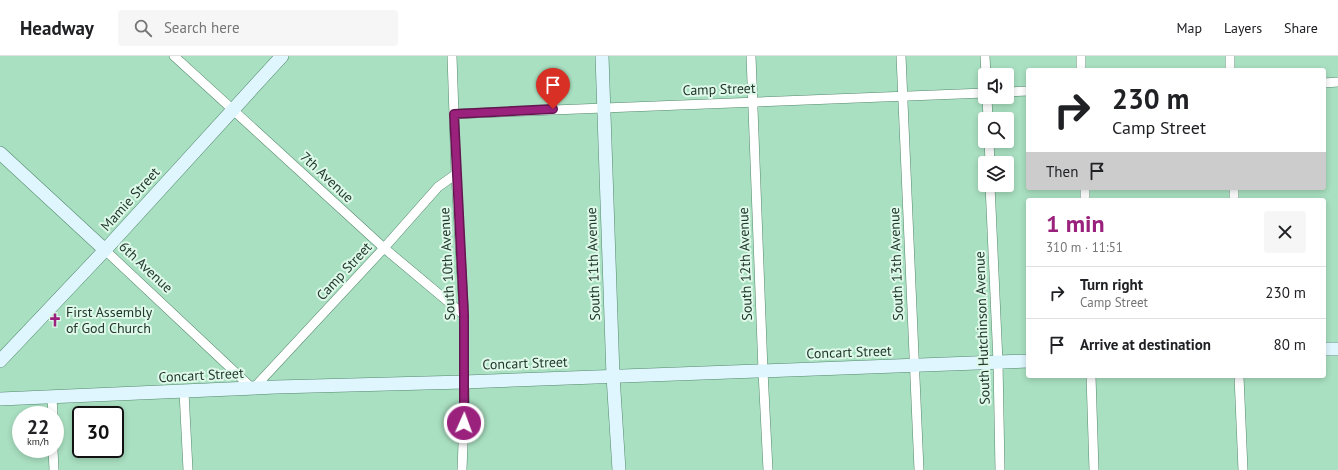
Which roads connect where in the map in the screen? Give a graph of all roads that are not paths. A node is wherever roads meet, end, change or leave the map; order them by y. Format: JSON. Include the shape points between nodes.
{"nodes":[{"id":1,"x":174,"y":56,"type":"edge"},
{"id":2,"x":282,"y":56,"type":"edge"},
{"id":3,"x":452,"y":56,"type":"edge"},
{"id":4,"x":602,"y":56,"type":"edge"},
{"id":5,"x":751,"y":56,"type":"edge"},
{"id":6,"x":901,"y":56,"type":"edge"},
{"id":7,"x":985,"y":56,"type":"edge"},
{"id":8,"x":1081,"y":56,"type":"edge"},
{"id":9,"x":1230,"y":56,"type":"edge"},
{"id":10,"x":986,"y":68,"type":"edge"},
{"id":11,"x":1081,"y":68,"type":"edge"},
{"id":12,"x":1230,"y":68,"type":"edge"},
{"id":13,"x":1338,"y":82,"type":"edge"},
{"id":14,"x":1326,"y":83,"type":"edge"},
{"id":15,"x":1026,"y":91,"type":"edge"},
{"id":16,"x":1014,"y":92,"type":"edge"},
{"id":17,"x":978,"y":93,"type":"edge"},
{"id":18,"x":904,"y":96,"type":"junction"},
{"id":19,"x":753,"y":102,"type":"junction"},
{"id":20,"x":604,"y":107,"type":"junction"},
{"id":21,"x":233,"y":110,"type":"junction"},
{"id":22,"x":454,"y":114,"type":"junction"},
{"id":23,"x":0,"y":153,"type":"edge"},
{"id":24,"x":456,"y":174,"type":"junction"},
{"id":25,"x":990,"y":192,"type":"edge"},
{"id":26,"x":384,"y":248,"type":"junction"},
{"id":27,"x":105,"y":250,"type":"junction"},
{"id":28,"x":464,"y":315,"type":"junction"},
{"id":29,"x":1338,"y":349,"type":"edge"},
{"id":30,"x":1326,"y":350,"type":"edge"},
{"id":31,"x":0,"y":361,"type":"edge"},
{"id":32,"x":1026,"y":361,"type":"edge"},
{"id":33,"x":998,"y":362,"type":"junction"},
{"id":34,"x":914,"y":365,"type":"junction"},
{"id":35,"x":763,"y":371,"type":"junction"},
{"id":36,"x":613,"y":376,"type":"junction"},
{"id":37,"x":1091,"y":378,"type":"edge"},
{"id":38,"x":1239,"y":378,"type":"edge"},
{"id":39,"x":464,"y":382,"type":"junction"},
{"id":40,"x":253,"y":388,"type":"junction"},
{"id":41,"x":184,"y":392,"type":"junction"},
{"id":42,"x":52,"y":398,"type":"junction"},
{"id":43,"x":0,"y":400,"type":"edge"},
{"id":44,"x":52,"y":406,"type":"edge"},
{"id":45,"x":53,"y":458,"type":"edge"},
{"id":46,"x":54,"y":470,"type":"edge"},
{"id":47,"x":188,"y":470,"type":"edge"},
{"id":48,"x":462,"y":470,"type":"edge"},
{"id":49,"x":619,"y":470,"type":"edge"},
{"id":50,"x":768,"y":470,"type":"edge"},
{"id":51,"x":920,"y":470,"type":"edge"},
{"id":52,"x":1000,"y":470,"type":"edge"},
{"id":53,"x":1094,"y":470,"type":"edge"},
{"id":54,"x":1242,"y":470,"type":"edge"}],
"edges":[{"from":1,"to":21,"type":"street","name":"7th Avenue"},
{"from":2,"to":21,"type":"street","name":"Mamie Street"},
{"from":3,"to":22,"type":"street","name":"South 10th Avenue"},
{"from":4,"to":20,"type":"street","name":"South 11th Avenue"},
{"from":5,"to":19,"type":"street","name":"South 12th Avenue"},
{"from":6,"to":18,"type":"street","name":"South 13th Avenue"},
{"from":7,"to":10,"type":"street"},
{"from":8,"to":11,"type":"street"},
{"from":9,"to":12,"type":"street"},
{"from":13,"to":14,"type":"street"},
{"from":15,"to":16,"type":"street"},
{"from":17,"to":18,"type":"street","name":"Camp Street"},
{"from":18,"to":19,"type":"street","name":"Camp Street"},
{"from":18,"to":34,"type":"street","name":"South 13th Avenue"},
{"from":19,"to":20,"type":"street","name":"Camp Street"},
{"from":19,"to":35,"type":"street","name":"South 12th Avenue"},
{"from":20,"to":22,"type":"street","name":"Camp Street"},
{"from":20,"to":36,"type":"street","name":"South 11th Avenue"},
{"from":21,"to":26,"type":"street","name":"7th Avenue"},
{"from":21,"to":27,"type":"street","name":"Mamie Street"},
{"from":22,"to":24,"type":"street","name":"South 10th Avenue"},
{"from":23,"to":27,"type":"street","name":"6th Avenue"},
{"from":24,"to":26,"type":"street","name":"Camp Street","via":[[438,187]]},
{"from":24,"to":28,"type":"street","name":"South 10th Avenue"},
{"from":25,"to":33,"type":"street","name":"South Hutchinson Avenue"},
{"from":26,"to":28,"type":"street","name":"7th Avenue"},
{"from":26,"to":40,"type":"street","name":"Camp Street"},
{"from":27,"to":31,"type":"street","name":"Mamie Street"},
{"from":27,"to":40,"type":"street","name":"6th Avenue"},
{"from":28,"to":39,"type":"street","name":"South 10th Avenue"},
{"from":29,"to":30,"type":"street"},
{"from":32,"to":33,"type":"street","name":"Concart Street"},
{"from":33,"to":34,"type":"street","name":"Concart Street"},
{"from":33,"to":52,"type":"street","name":"South Hutchinson Avenue"},
{"from":34,"to":35,"type":"street","name":"Concart Street"},
{"from":34,"to":51,"type":"street","name":"South 13th Avenue"},
{"from":35,"to":36,"type":"street","name":"Concart Street"},
{"from":35,"to":50,"type":"street","name":"South 12th Avenue"},
{"from":36,"to":39,"type":"street","name":"Concart Street"},
{"from":36,"to":49,"type":"street","name":"South 11th Avenue"},
{"from":37,"to":53,"type":"street"},
{"from":38,"to":54,"type":"street"},
{"from":39,"to":40,"type":"street","name":"Concart Street"},
{"from":39,"to":48,"type":"street","name":"South 10th Avenue"},
{"from":40,"to":41,"type":"street","name":"Concart Street"},
{"from":41,"to":42,"type":"street","name":"Concart Street"},
{"from":41,"to":47,"type":"street"},
{"from":42,"to":43,"type":"street","name":"Concart Street"},
{"from":42,"to":44,"type":"street"},
{"from":45,"to":46,"type":"street"}]}
